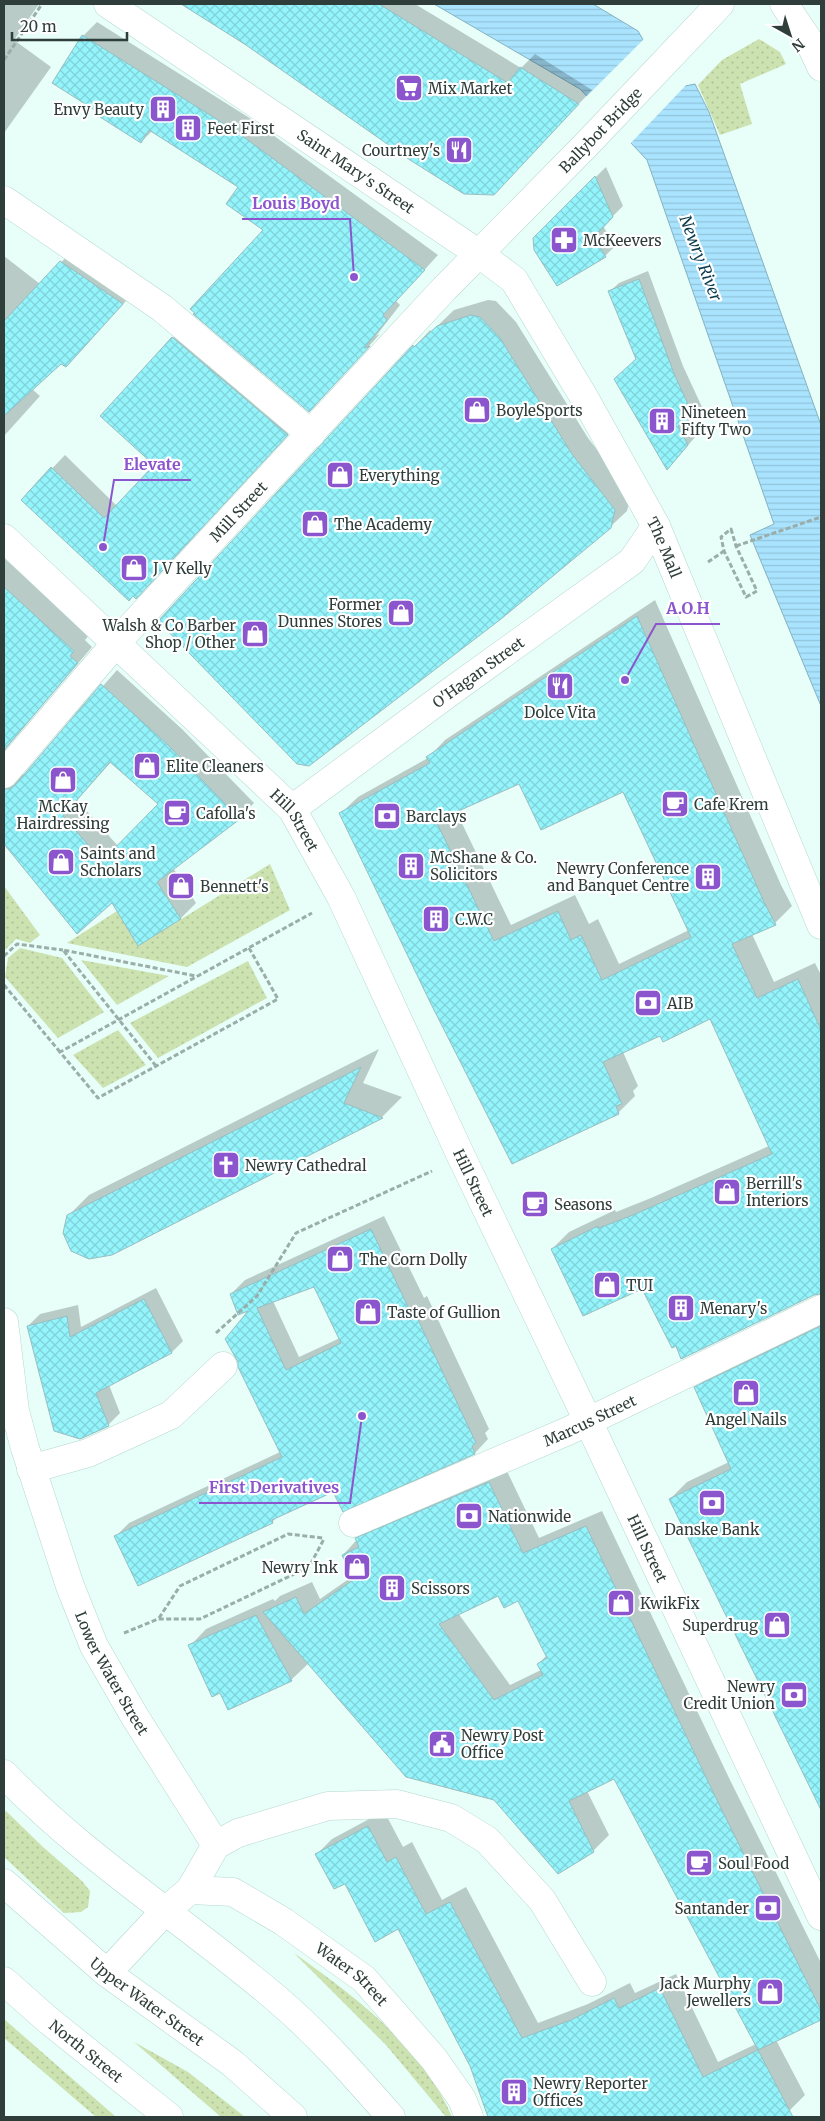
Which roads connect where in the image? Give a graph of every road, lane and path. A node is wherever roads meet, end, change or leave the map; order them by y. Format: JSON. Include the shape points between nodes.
{"nodes":[{"id":1,"x":42,"y":4,"type":"edge"},
{"id":2,"x":108,"y":4,"type":"edge"},
{"id":3,"x":720,"y":4,"type":"edge"},
{"id":4,"x":784,"y":4,"type":"edge"},
{"id":5,"x":4,"y":60,"type":"edge"},
{"id":6,"x":821,"y":67,"type":"edge"},
{"id":7,"x":4,"y":200,"type":"edge"},
{"id":8,"x":478,"y":253,"type":"junction"},
{"id":9,"x":310,"y":434,"type":"junction"},
{"id":10,"x":821,"y":517,"type":"edge"},
{"id":11,"x":656,"y":526,"type":"junction"},
{"id":12,"x":4,"y":538,"type":"edge"},
{"id":13,"x":736,"y":546,"type":"junction"},
{"id":14,"x":116,"y":643,"type":"junction"},
{"id":15,"x":4,"y":774,"type":"edge"},
{"id":16,"x":292,"y":809,"type":"junction"},
{"id":17,"x":341,"y":897,"type":"junction"},
{"id":18,"x":821,"y":925,"type":"edge"},
{"id":19,"x":249,"y":948,"type":"junction"},
{"id":20,"x":63,"y":950,"type":"junction"},
{"id":21,"x":4,"y":956,"type":"edge"},
{"id":22,"x":197,"y":977,"type":"junction"},
{"id":23,"x":4,"y":985,"type":"edge"},
{"id":24,"x":118,"y":1020,"type":"junction"},
{"id":25,"x":60,"y":1052,"type":"junction"},
{"id":26,"x":156,"y":1066,"type":"junction"},
{"id":27,"x":461,"y":1156,"type":"junction"},
{"id":28,"x":821,"y":1309,"type":"edge"},
{"id":29,"x":4,"y":1322,"type":"edge"},
{"id":30,"x":223,"y":1366,"type":"joint"},
{"id":31,"x":588,"y":1421,"type":"junction"},
{"id":32,"x":20,"y":1456,"type":"edge"},
{"id":33,"x":353,"y":1523,"type":"joint"},
{"id":34,"x":325,"y":1538,"type":"junction"},
{"id":35,"x":158,"y":1619,"type":"junction"},
{"id":36,"x":94,"y":1646,"type":"junction"},
{"id":37,"x":4,"y":1774,"type":"edge"},
{"id":38,"x":216,"y":1845,"type":"junction"},
{"id":39,"x":4,"y":1883,"type":"edge"},
{"id":40,"x":190,"y":1890,"type":"junction"},
{"id":41,"x":164,"y":1912,"type":"junction"},
{"id":42,"x":821,"y":1916,"type":"edge"},
{"id":43,"x":107,"y":1973,"type":"junction"},
{"id":44,"x":4,"y":1981,"type":"edge"},
{"id":45,"x":592,"y":1982,"type":"dead end"},
{"id":46,"x":169,"y":2117,"type":"edge"},
{"id":47,"x":293,"y":2117,"type":"edge"},
{"id":48,"x":391,"y":2117,"type":"edge"},
{"id":49,"x":469,"y":2117,"type":"edge"}],
"edges":[{"from":1,"to":5,"type":"path"},
{"from":2,"to":8,"type":"main road","name":"Saint Mary's Street"},
{"from":3,"to":8,"type":"main road","name":"Ballybot Bridge"},
{"from":4,"to":6,"type":"main road","via":[[809,41]]},
{"from":7,"to":9,"type":"main road","via":[[162,308]]},
{"from":8,"to":9,"type":"main road","name":"Mill Street"},
{"from":8,"to":11,"type":"main road","name":"The Mall","via":[[514,280]]},
{"from":9,"to":14,"type":"main road","name":"Mill Street"},
{"from":10,"to":13,"type":"path"},
{"from":11,"to":16,"type":"main road","name":"O'Hagan Street","via":[[632,561]]},
{"from":11,"to":18,"type":"main road","name":"The Mall"},
{"from":12,"to":14,"type":"main road","name":"Hill Street"},
{"from":13,"to":13,"type":"path","via":[[731,529],[721,537],[724,551],[746,597],[757,591]]},
{"from":14,"to":15,"type":"main road","name":"Mill Street"},
{"from":14,"to":16,"type":"main road","name":"Hill Street"},
{"from":16,"to":17,"type":"main road","name":"Hill Street"},
{"from":17,"to":19,"type":"path"},
{"from":17,"to":27,"type":"main road","name":"Hill Street"},
{"from":19,"to":22,"type":"path"},
{"from":19,"to":26,"type":"path","via":[[278,999]]},
{"from":20,"to":21,"type":"path","via":[[17,944]]},
{"from":20,"to":22,"type":"path"},
{"from":20,"to":24,"type":"path"},
{"from":22,"to":24,"type":"path"},
{"from":23,"to":25,"type":"path"},
{"from":24,"to":25,"type":"path"},
{"from":24,"to":26,"type":"path"},
{"from":25,"to":26,"type":"path","via":[[98,1098]]},
{"from":27,"to":30,"type":"path","via":[[296,1233],[257,1296],[204,1343]]},
{"from":27,"to":31,"type":"main road","name":"Hill Street"},
{"from":28,"to":31,"type":"main road","name":"Marcus Street"},
{"from":29,"to":32,"type":"main road","name":"Lower Water Street"},
{"from":30,"to":32,"type":"main road","via":[[171,1415],[88,1454]]},
{"from":31,"to":33,"type":"main road","name":"Marcus Street"},
{"from":31,"to":42,"type":"main road","name":"Hill Street"},
{"from":32,"to":36,"type":"main road","name":"Lower Water Street"},
{"from":33,"to":34,"type":"path"},
{"from":34,"to":35,"type":"path","via":[[309,1567],[200,1619]]},
{"from":34,"to":35,"type":"path","via":[[288,1534],[180,1586]]},
{"from":35,"to":36,"type":"path"},
{"from":36,"to":38,"type":"main road","name":"Lower Water Street"},
{"from":37,"to":41,"type":"main road","via":[[54,1823]]},
{"from":38,"to":40,"type":"main road"},
{"from":38,"to":45,"type":"main road","via":[[238,1833],[328,1806],[397,1804],[451,1818],[487,1840],[542,1900]]},
{"from":39,"to":43,"type":"main road","name":"Upper Water Street"},
{"from":40,"to":41,"type":"main road"},
{"from":40,"to":49,"type":"main road","name":"Water Street","via":[[233,1892],[284,1922],[364,1979],[434,2059],[462,2099]]},
{"from":41,"to":43,"type":"main road"},
{"from":41,"to":48,"type":"main road","via":[[279,2001],[345,2064]]},
{"from":43,"to":47,"type":"main road","name":"Upper Water Street","via":[[232,2063]]},
{"from":44,"to":46,"type":"main road","name":"North Street"}]}
